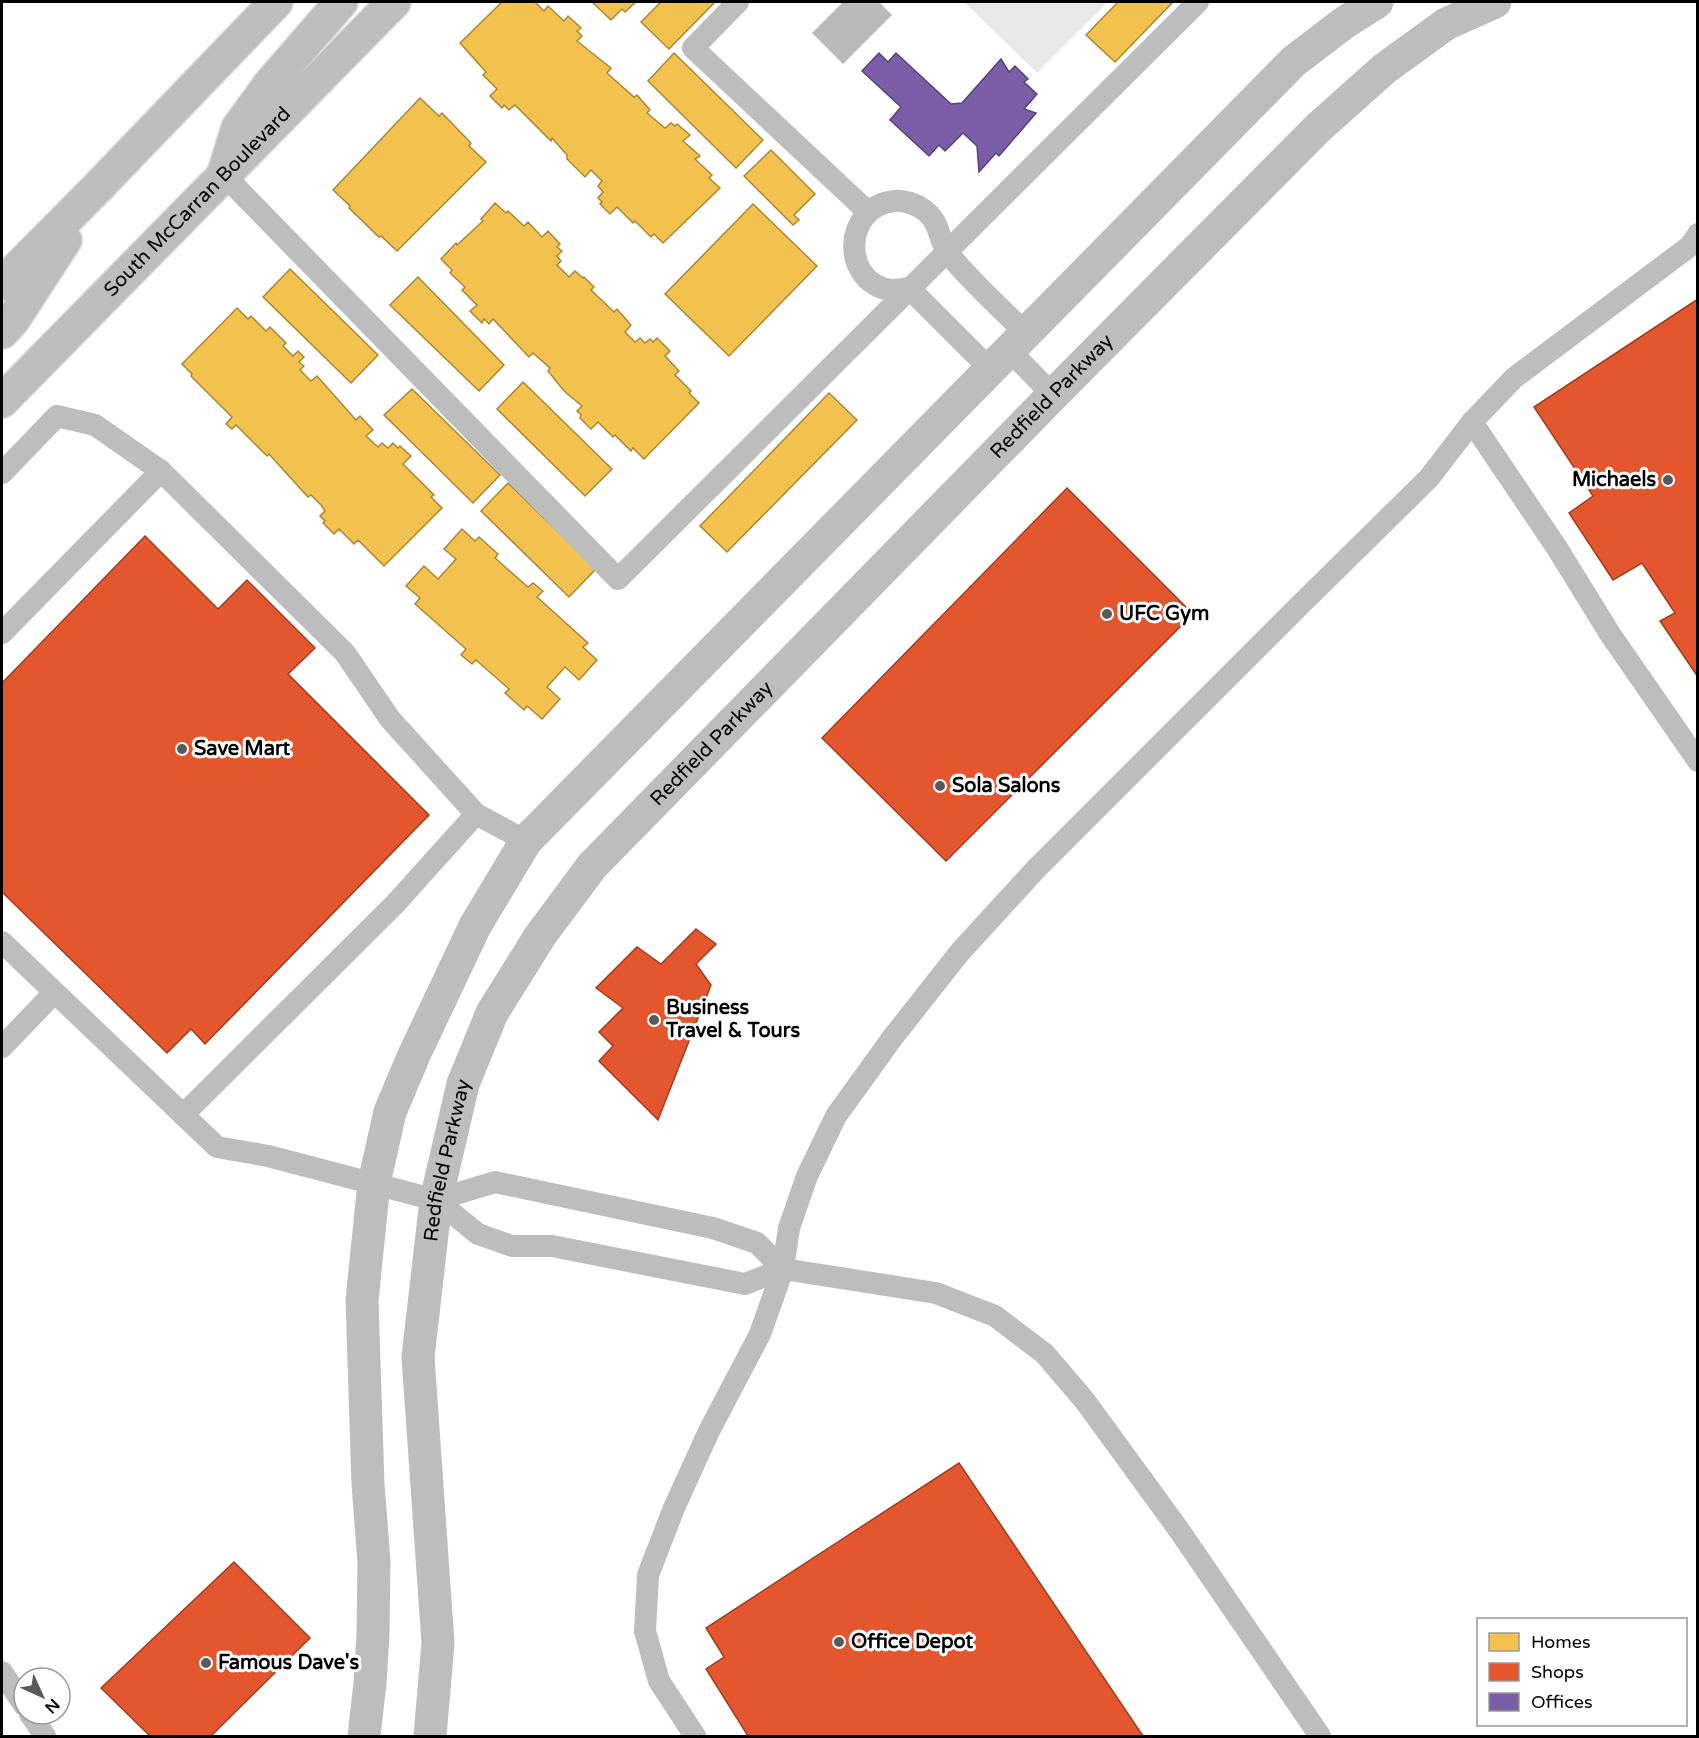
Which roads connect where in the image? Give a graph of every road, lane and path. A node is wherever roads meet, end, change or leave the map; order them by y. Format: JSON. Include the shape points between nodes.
{"nodes":[{"id":1,"x":276,"y":2,"type":"edge"},
{"id":2,"x":341,"y":2,"type":"edge"},
{"id":3,"x":393,"y":2,"type":"edge"},
{"id":4,"x":738,"y":2,"type":"edge"},
{"id":5,"x":1198,"y":2,"type":"edge"},
{"id":6,"x":1377,"y":2,"type":"edge"},
{"id":7,"x":1495,"y":2,"type":"edge"},
{"id":8,"x":224,"y":175,"type":"junction"},
{"id":9,"x":100,"y":185,"type":"junction"},
{"id":10,"x":868,"y":212,"type":"junction"},
{"id":11,"x":1698,"y":234,"type":"edge"},
{"id":12,"x":946,"y":251,"type":"junction"},
{"id":13,"x":2,"y":284,"type":"edge"},
{"id":14,"x":909,"y":288,"type":"junction"},
{"id":15,"x":2,"y":332,"type":"edge"},
{"id":16,"x":1008,"y":351,"type":"junction"},
{"id":17,"x":1053,"y":396,"type":"junction"},
{"id":18,"x":2,"y":401,"type":"edge"},
{"id":19,"x":1472,"y":422,"type":"junction"},
{"id":20,"x":162,"y":471,"type":"junction"},
{"id":21,"x":2,"y":473,"type":"edge"},
{"id":22,"x":2,"y":633,"type":"edge"},
{"id":23,"x":1698,"y":760,"type":"edge"},
{"id":24,"x":476,"y":814,"type":"junction"},
{"id":25,"x":526,"y":841,"type":"junction"},
{"id":26,"x":2,"y":942,"type":"edge"},
{"id":27,"x":54,"y":993,"type":"junction"},
{"id":28,"x":2,"y":1047,"type":"edge"},
{"id":29,"x":183,"y":1115,"type":"junction"},
{"id":30,"x":374,"y":1183,"type":"junction"},
{"id":31,"x":436,"y":1200,"type":"junction"},
{"id":32,"x":783,"y":1269,"type":"junction"},
{"id":33,"x":2,"y":1672,"type":"edge"},
{"id":34,"x":12,"y":1687,"type":"edge"},
{"id":35,"x":364,"y":1737,"type":"edge"},
{"id":36,"x":430,"y":1737,"type":"edge"},
{"id":37,"x":695,"y":1737,"type":"edge"},
{"id":38,"x":1320,"y":1737,"type":"edge"}],
"edges":[{"from":1,"to":9,"type":"street"},
{"from":2,"to":8,"type":"street","via":[[270,84],[238,128]]},
{"from":3,"to":8,"type":"street","name":"South McCarran Boulevard"},
{"from":4,"to":10,"type":"lane","via":[[693,48]]},
{"from":5,"to":12,"type":"lane"},
{"from":6,"to":16,"type":"street","via":[[1294,61]]},
{"from":7,"to":17,"type":"street","name":"Redfield Parkway","via":[[1446,24],[1384,69],[1319,127]]},
{"from":8,"to":14,"type":"lane","via":[[618,579]]},
{"from":8,"to":18,"type":"street","name":"South McCarran Boulevard"},
{"from":9,"to":13,"type":"street"},
{"from":9,"to":15,"type":"street"},
{"from":10,"to":12,"type":"lane","via":[[895,201],[917,206],[934,220]]},
{"from":10,"to":14,"type":"lane","via":[[854,237],[858,265],[877,285],[891,290]]},
{"from":11,"to":19,"type":"lane","via":[[1690,246],[1514,378]]},
{"from":12,"to":14,"type":"lane"},
{"from":12,"to":16,"type":"lane"},
{"from":14,"to":16,"type":"lane"},
{"from":16,"to":17,"type":"lane"},
{"from":16,"to":25,"type":"street"},
{"from":17,"to":31,"type":"street","name":"Redfield Parkway","via":[[592,866],[540,936],[492,1013],[463,1084]]},
{"from":19,"to":23,"type":"lane","via":[[1606,629]]},
{"from":19,"to":32,"type":"lane","via":[[1429,478],[1080,825],[960,952],[836,1116],[807,1176],[789,1228]]},
{"from":20,"to":21,"type":"lane","via":[[95,425],[57,416]]},
{"from":20,"to":22,"type":"lane"},
{"from":20,"to":24,"type":"lane","via":[[345,653],[390,719]]},
{"from":24,"to":25,"type":"lane"},
{"from":24,"to":29,"type":"lane","via":[[394,904]]},
{"from":25,"to":30,"type":"street","via":[[475,926],[414,1055],[390,1112]]},
{"from":26,"to":27,"type":"lane"},
{"from":27,"to":28,"type":"lane"},
{"from":27,"to":29,"type":"lane"},
{"from":29,"to":30,"type":"lane","via":[[217,1147]]},
{"from":30,"to":31,"type":"lane"},
{"from":30,"to":35,"type":"street","via":[[362,1300],[374,1562],[374,1634]]},
{"from":31,"to":32,"type":"lane","via":[[478,1234],[512,1246],[552,1246],[745,1284]]},
{"from":31,"to":32,"type":"lane","via":[[495,1182],[713,1228],[757,1243]]},
{"from":31,"to":36,"type":"street","name":"Redfield Parkway","via":[[418,1357],[438,1643]]},
{"from":32,"to":37,"type":"lane","via":[[760,1334],[709,1431],[648,1575],[645,1631],[660,1681]]},
{"from":32,"to":38,"type":"lane","via":[[936,1293],[994,1316],[1045,1354],[1085,1401],[1173,1521]]},
{"from":33,"to":34,"type":"lane"}]}
